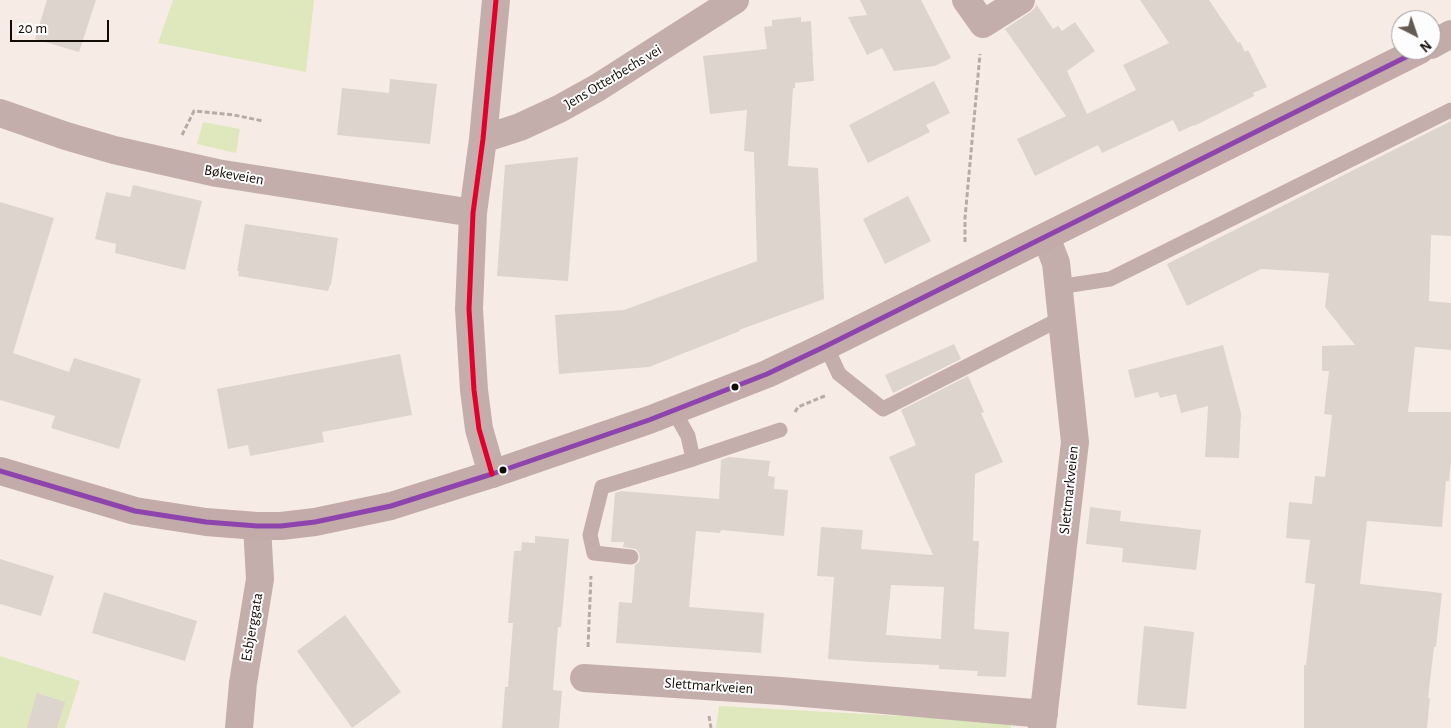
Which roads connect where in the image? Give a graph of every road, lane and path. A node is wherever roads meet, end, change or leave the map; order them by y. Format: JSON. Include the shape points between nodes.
{"nodes":[{"id":1,"x":496,"y":0,"type":"edge"},
{"id":2,"x":735,"y":0,"type":"edge"},
{"id":3,"x":966,"y":0,"type":"edge"},
{"id":4,"x":1021,"y":0,"type":"edge"},
{"id":5,"x":983,"y":24,"type":"junction"},
{"id":6,"x":1400,"y":60,"type":"edge"},
{"id":7,"x":1451,"y":110,"type":"edge"},
{"id":8,"x":0,"y":113,"type":"edge"},
{"id":9,"x":263,"y":121,"type":"dead end"},
{"id":10,"x":483,"y":139,"type":"junction"},
{"id":11,"x":169,"y":162,"type":"junction"},
{"id":12,"x":473,"y":213,"type":"junction"},
{"id":13,"x":1046,"y":238,"type":"junction"},
{"id":14,"x":965,"y":247,"type":"dead end"},
{"id":15,"x":1058,"y":287,"type":"junction"},
{"id":16,"x":1062,"y":318,"type":"junction"},
{"id":17,"x":826,"y":346,"type":"junction"},
{"id":18,"x":852,"y":384,"type":"junction"},
{"id":19,"x":674,"y":411,"type":"junction"},
{"id":20,"x":780,"y":430,"type":"joint"},
{"id":21,"x":693,"y":459,"type":"junction"},
{"id":22,"x":0,"y":471,"type":"edge"},
{"id":23,"x":492,"y":474,"type":"junction"},
{"id":24,"x":258,"y":526,"type":"junction"},
{"id":25,"x":594,"y":553,"type":"junction"},
{"id":26,"x":631,"y":558,"type":"dead end"},
{"id":27,"x":584,"y":678,"type":"joint"},
{"id":28,"x":1043,"y":721,"type":"edge"},
{"id":29,"x":239,"y":728,"type":"edge"}],
"edges":[{"from":1,"to":10,"type":"street"},
{"from":2,"to":10,"type":"street","name":"Jens Otterbechs vei","via":[[560,109]]},
{"from":3,"to":5,"type":"street"},
{"from":4,"to":5,"type":"street"},
{"from":5,"to":14,"type":"path"},
{"from":6,"to":13,"type":"main road"},
{"from":7,"to":15,"type":"lane","via":[[1110,279]]},
{"from":8,"to":11,"type":"street","name":"Bøkeveien","via":[[114,150]]},
{"from":9,"to":11,"type":"path","via":[[194,111]]},
{"from":10,"to":12,"type":"street"},
{"from":11,"to":12,"type":"street","name":"Bøkeveien"},
{"from":12,"to":23,"type":"street","via":[[469,309],[474,390],[479,430]]},
{"from":13,"to":15,"type":"street","name":"Slettmarkveien","via":[[1056,263]]},
{"from":13,"to":17,"type":"main road"},
{"from":15,"to":16,"type":"street","name":"Slettmarkveien"},
{"from":16,"to":18,"type":"lane","via":[[883,409]]},
{"from":16,"to":28,"type":"street","name":"Slettmarkveien","via":[[1075,442]]},
{"from":17,"to":18,"type":"lane","via":[[839,374]]},
{"from":17,"to":19,"type":"main road","via":[[767,374]]},
{"from":18,"to":20,"type":"path","via":[[798,407]]},
{"from":19,"to":21,"type":"lane","via":[[688,436]]},
{"from":19,"to":23,"type":"main road"},
{"from":20,"to":21,"type":"lane"},
{"from":21,"to":25,"type":"lane","via":[[602,487],[590,535]]},
{"from":22,"to":24,"type":"main road","via":[[135,511]]},
{"from":23,"to":24,"type":"main road","via":[[355,514],[314,522]]},
{"from":24,"to":29,"type":"street","name":"Esbjerggata","via":[[260,579]]},
{"from":25,"to":26,"type":"lane"},
{"from":25,"to":27,"type":"path"},
{"from":27,"to":28,"type":"street","name":"Slettmarkveien","via":[[781,691]]}]}
